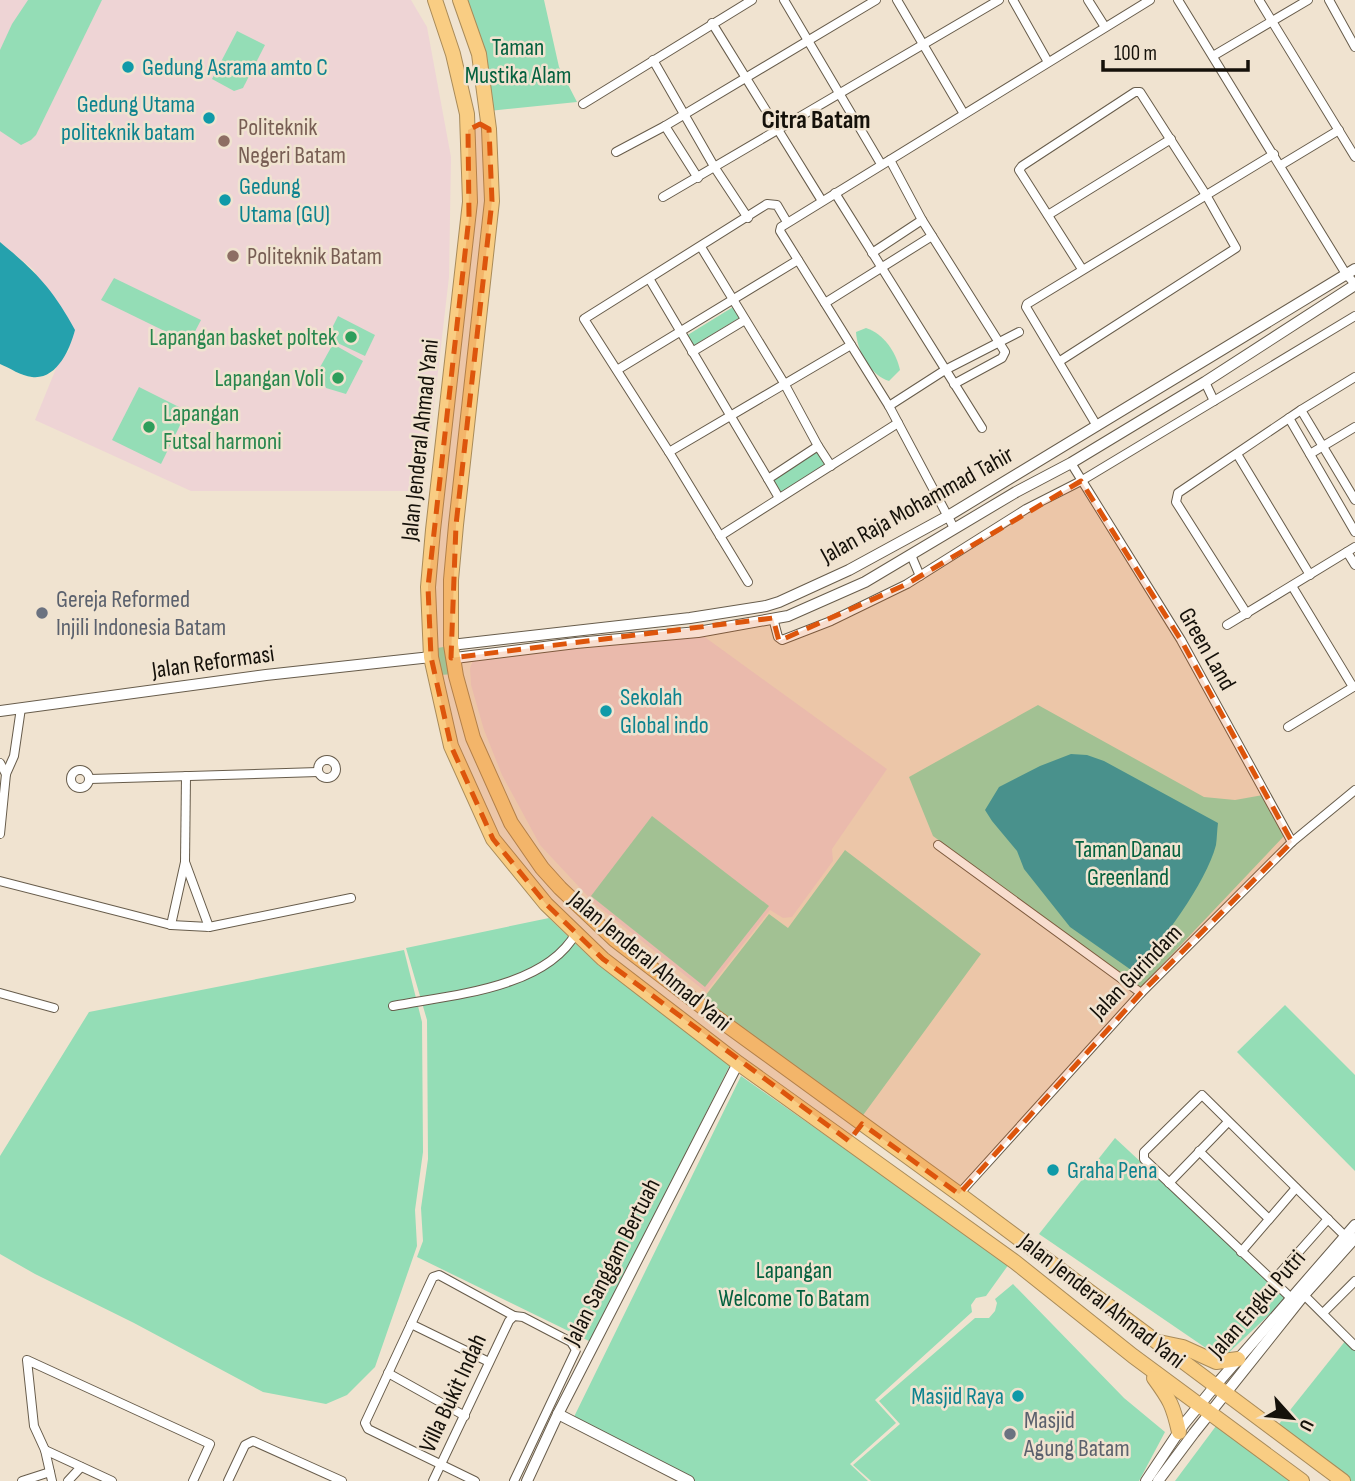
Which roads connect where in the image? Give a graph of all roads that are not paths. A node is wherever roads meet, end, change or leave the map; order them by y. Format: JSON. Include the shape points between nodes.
{"nodes":[{"id":1,"x":435,"y":0,"type":"edge"},
{"id":2,"x":460,"y":0,"type":"edge"},
{"id":3,"x":752,"y":0,"type":"edge"},
{"id":4,"x":784,"y":0,"type":"edge"},
{"id":5,"x":876,"y":0,"type":"edge"},
{"id":6,"x":897,"y":0,"type":"edge"},
{"id":7,"x":999,"y":0,"type":"edge"},
{"id":8,"x":1013,"y":0,"type":"edge"},
{"id":9,"x":1088,"y":0,"type":"edge"},
{"id":10,"x":1150,"y":0,"type":"edge"},
{"id":11,"x":1178,"y":0,"type":"edge"},
{"id":12,"x":1273,"y":0,"type":"edge"},
{"id":13,"x":1308,"y":0,"type":"edge"},
{"id":14,"x":1329,"y":0,"type":"edge"},
{"id":15,"x":987,"y":3,"type":"edge"},
{"id":16,"x":1261,"y":3,"type":"edge"},
{"id":17,"x":1272,"y":22,"type":"junction"},
{"id":18,"x":712,"y":23,"type":"junction"},
{"id":19,"x":1105,"y":27,"type":"junction"},
{"id":20,"x":808,"y":41,"type":"junction"},
{"id":21,"x":924,"y":45,"type":"junction"},
{"id":22,"x":1355,"y":47,"type":"edge"},
{"id":23,"x":1213,"y":56,"type":"junction"},
{"id":24,"x":653,"y":60,"type":"junction"},
{"id":25,"x":1048,"y":62,"type":"junction"},
{"id":26,"x":746,"y":78,"type":"junction"},
{"id":27,"x":839,"y":95,"type":"junction"},
{"id":28,"x":583,"y":104,"type":"dead end"},
{"id":29,"x":683,"y":114,"type":"junction"},
{"id":30,"x":964,"y":114,"type":"junction"},
{"id":31,"x":665,"y":126,"type":"junction"},
{"id":32,"x":489,"y":129,"type":"junction"},
{"id":33,"x":468,"y":130,"type":"junction"},
{"id":34,"x":778,"y":130,"type":"junction"},
{"id":35,"x":1339,"y":130,"type":"junction"},
{"id":36,"x":1171,"y":139,"type":"junction"},
{"id":37,"x":1353,"y":146,"type":"edge"},
{"id":38,"x":616,"y":152,"type":"dead end"},
{"id":39,"x":1274,"y":154,"type":"junction"},
{"id":40,"x":1355,"y":157,"type":"edge"},
{"id":41,"x":886,"y":162,"type":"junction"},
{"id":42,"x":1281,"y":165,"type":"junction"},
{"id":43,"x":715,"y":168,"type":"junction"},
{"id":44,"x":698,"y":178,"type":"junction"},
{"id":45,"x":835,"y":193,"type":"junction"},
{"id":46,"x":1206,"y":195,"type":"junction"},
{"id":47,"x":663,"y":197,"type":"dead end"},
{"id":48,"x":822,"y":201,"type":"junction"},
{"id":49,"x":1048,"y":215,"type":"junction"},
{"id":50,"x":748,"y":218,"type":"junction"},
{"id":51,"x":922,"y":220,"type":"junction"},
{"id":52,"x":787,"y":222,"type":"junction"},
{"id":53,"x":932,"y":236,"type":"junction"},
{"id":54,"x":701,"y":247,"type":"junction"},
{"id":55,"x":872,"y":253,"type":"junction"},
{"id":56,"x":798,"y":260,"type":"junction"},
{"id":57,"x":881,"y":268,"type":"junction"},
{"id":58,"x":1082,"y":269,"type":"junction"},
{"id":59,"x":1350,"y":271,"type":"edge"},
{"id":60,"x":650,"y":280,"type":"junction"},
{"id":61,"x":1355,"y":284,"type":"edge"},
{"id":62,"x":733,"y":300,"type":"junction"},
{"id":63,"x":825,"y":303,"type":"junction"},
{"id":64,"x":1355,"y":316,"type":"edge"},
{"id":65,"x":745,"y":320,"type":"junction"},
{"id":66,"x":679,"y":331,"type":"junction"},
{"id":67,"x":1018,"y":332,"type":"dead end"},
{"id":68,"x":1000,"y":342,"type":"junction"},
{"id":69,"x":851,"y":345,"type":"junction"},
{"id":70,"x":692,"y":352,"type":"junction"},
{"id":71,"x":1060,"y":362,"type":"junction"},
{"id":72,"x":617,"y":370,"type":"junction"},
{"id":73,"x":945,"y":370,"type":"junction"},
{"id":74,"x":1355,"y":377,"type":"edge"},
{"id":75,"x":1205,"y":382,"type":"junction"},
{"id":76,"x":784,"y":383,"type":"junction"},
{"id":77,"x":954,"y":384,"type":"junction"},
{"id":78,"x":1214,"y":401,"type":"junction"},
{"id":79,"x":889,"y":406,"type":"junction"},
{"id":80,"x":1301,"y":410,"type":"junction"},
{"id":81,"x":731,"y":414,"type":"junction"},
{"id":82,"x":1289,"y":418,"type":"junction"},
{"id":83,"x":898,"y":423,"type":"junction"},
{"id":84,"x":1097,"y":426,"type":"junction"},
{"id":85,"x":1355,"y":427,"type":"edge"},
{"id":86,"x":982,"y":428,"type":"dead end"},
{"id":87,"x":818,"y":446,"type":"junction"},
{"id":88,"x":1323,"y":446,"type":"junction"},
{"id":89,"x":669,"y":452,"type":"junction"},
{"id":90,"x":1237,"y":454,"type":"junction"},
{"id":91,"x":1310,"y":454,"type":"junction"},
{"id":92,"x":1071,"y":463,"type":"junction"},
{"id":93,"x":831,"y":466,"type":"junction"},
{"id":94,"x":768,"y":478,"type":"junction"},
{"id":95,"x":1355,"y":479,"type":"edge"},
{"id":96,"x":1081,"y":481,"type":"junction"},
{"id":97,"x":1346,"y":484,"type":"junction"},
{"id":98,"x":779,"y":498,"type":"junction"},
{"id":99,"x":1355,"y":500,"type":"edge"},
{"id":100,"x":948,"y":516,"type":"junction"},
{"id":101,"x":954,"y":528,"type":"junction"},
{"id":102,"x":1355,"y":532,"type":"edge"},
{"id":103,"x":720,"y":536,"type":"junction"},
{"id":104,"x":1351,"y":550,"type":"edge"},
{"id":105,"x":911,"y":555,"type":"junction"},
{"id":106,"x":1355,"y":565,"type":"edge"},
{"id":107,"x":1310,"y":575,"type":"junction"},
{"id":108,"x":920,"y":576,"type":"junction"},
{"id":109,"x":748,"y":582,"type":"dead end"},
{"id":110,"x":1292,"y":586,"type":"junction"},
{"id":111,"x":1247,"y":614,"type":"junction"},
{"id":112,"x":773,"y":618,"type":"junction"},
{"id":113,"x":1227,"y":625,"type":"dead end"},
{"id":114,"x":453,"y":651,"type":"junction"},
{"id":115,"x":431,"y":657,"type":"junction"},
{"id":116,"x":1354,"y":686,"type":"edge"},
{"id":117,"x":21,"y":708,"type":"junction"},
{"id":118,"x":0,"y":711,"type":"edge"},
{"id":119,"x":1288,"y":727,"type":"dead end"},
{"id":120,"x":0,"y":763,"type":"edge"},
{"id":121,"x":318,"y":772,"type":"dead end"},
{"id":122,"x":6,"y":774,"type":"junction"},
{"id":123,"x":186,"y":776,"type":"junction"},
{"id":124,"x":90,"y":779,"type":"dead end"},
{"id":125,"x":1355,"y":790,"type":"edge"},
{"id":126,"x":0,"y":834,"type":"edge"},
{"id":127,"x":1292,"y":842,"type":"junction"},
{"id":128,"x":938,"y":845,"type":"dead end"},
{"id":129,"x":185,"y":862,"type":"junction"},
{"id":130,"x":0,"y":881,"type":"edge"},
{"id":131,"x":351,"y":898,"type":"dead end"},
{"id":132,"x":171,"y":925,"type":"junction"},
{"id":133,"x":209,"y":926,"type":"junction"},
{"id":134,"x":576,"y":933,"type":"junction"},
{"id":135,"x":0,"y":993,"type":"edge"},
{"id":136,"x":1141,"y":993,"type":"junction"},
{"id":137,"x":393,"y":1006,"type":"dead end"},
{"id":138,"x":54,"y":1008,"type":"dead end"},
{"id":139,"x":737,"y":1063,"type":"junction"},
{"id":140,"x":1228,"y":1122,"type":"junction"},
{"id":141,"x":862,"y":1124,"type":"junction"},
{"id":142,"x":849,"y":1141,"type":"junction"},
{"id":143,"x":1199,"y":1151,"type":"junction"},
{"id":144,"x":1169,"y":1183,"type":"junction"},
{"id":145,"x":1296,"y":1188,"type":"junction"},
{"id":146,"x":959,"y":1195,"type":"junction"},
{"id":147,"x":1269,"y":1219,"type":"junction"},
{"id":148,"x":1328,"y":1219,"type":"junction"},
{"id":149,"x":1355,"y":1225,"type":"edge"},
{"id":150,"x":1350,"y":1237,"type":"edge"},
{"id":151,"x":1241,"y":1252,"type":"junction"},
{"id":152,"x":1272,"y":1281,"type":"junction"},
{"id":153,"x":1355,"y":1281,"type":"edge"},
{"id":154,"x":1304,"y":1295,"type":"junction"},
{"id":155,"x":1290,"y":1297,"type":"junction"},
{"id":156,"x":1323,"y":1313,"type":"junction"},
{"id":157,"x":512,"y":1319,"type":"junction"},
{"id":158,"x":411,"y":1324,"type":"junction"},
{"id":159,"x":1155,"y":1341,"type":"junction"},
{"id":160,"x":1355,"y":1346,"type":"edge"},
{"id":161,"x":1238,"y":1359,"type":"junction"},
{"id":162,"x":489,"y":1362,"type":"junction"},
{"id":163,"x":1145,"y":1365,"type":"junction"},
{"id":164,"x":388,"y":1373,"type":"junction"},
{"id":165,"x":1220,"y":1390,"type":"junction"},
{"id":166,"x":1204,"y":1409,"type":"junction"},
{"id":167,"x":558,"y":1414,"type":"junction"},
{"id":168,"x":465,"y":1416,"type":"junction"},
{"id":169,"x":1178,"y":1432,"type":"junction"},
{"id":170,"x":45,"y":1450,"type":"junction"},
{"id":171,"x":440,"y":1465,"type":"junction"},
{"id":172,"x":81,"y":1467,"type":"junction"},
{"id":173,"x":51,"y":1477,"type":"edge"},
{"id":174,"x":22,"y":1481,"type":"edge"},
{"id":175,"x":68,"y":1481,"type":"edge"},
{"id":176,"x":112,"y":1481,"type":"edge"},
{"id":177,"x":194,"y":1481,"type":"edge"},
{"id":178,"x":228,"y":1481,"type":"edge"},
{"id":179,"x":342,"y":1481,"type":"edge"},
{"id":180,"x":433,"y":1481,"type":"edge"},
{"id":181,"x":475,"y":1481,"type":"edge"},
{"id":182,"x":514,"y":1481,"type":"edge"},
{"id":183,"x":527,"y":1481,"type":"edge"},
{"id":184,"x":690,"y":1481,"type":"edge"},
{"id":185,"x":1146,"y":1481,"type":"edge"},
{"id":186,"x":1158,"y":1481,"type":"edge"},
{"id":187,"x":1302,"y":1481,"type":"edge"},
{"id":188,"x":1343,"y":1481,"type":"edge"}],
"edges":[{"from":1,"to":33,"type":"highway","name":"Jalan Jenderal Ahmad Yani","via":[[462,86]]},
{"from":2,"to":32,"type":"highway","name":"Jalan Jenderal Ahmad Yani","via":[[479,54]]},
{"from":3,"to":18,"type":"street"},
{"from":4,"to":20,"type":"street"},
{"from":5,"to":20,"type":"street"},
{"from":6,"to":21,"type":"street"},
{"from":7,"to":15,"type":"street"},
{"from":8,"to":25,"type":"street"},
{"from":9,"to":19,"type":"street"},
{"from":10,"to":19,"type":"street"},
{"from":11,"to":23,"type":"street"},
{"from":12,"to":16,"type":"street"},
{"from":13,"to":17,"type":"street"},
{"from":14,"to":22,"type":"street"},
{"from":15,"to":21,"type":"street"},
{"from":16,"to":17,"type":"street"},
{"from":17,"to":23,"type":"street"},
{"from":17,"to":35,"type":"street"},
{"from":18,"to":24,"type":"street"},
{"from":18,"to":26,"type":"street"},
{"from":19,"to":25,"type":"street"},
{"from":20,"to":26,"type":"street"},
{"from":20,"to":27,"type":"street"},
{"from":21,"to":27,"type":"street"},
{"from":21,"to":30,"type":"street"},
{"from":23,"to":39,"type":"street"},
{"from":24,"to":28,"type":"street"},
{"from":24,"to":29,"type":"street"},
{"from":25,"to":30,"type":"street"},
{"from":26,"to":29,"type":"street"},
{"from":26,"to":34,"type":"street"},
{"from":27,"to":34,"type":"street"},
{"from":27,"to":41,"type":"street"},
{"from":29,"to":31,"type":"street"},
{"from":29,"to":43,"type":"street"},
{"from":30,"to":41,"type":"street"},
{"from":31,"to":38,"type":"street"},
{"from":31,"to":44,"type":"street"},
{"from":32,"to":33,"type":"highway","via":[[480,124]]},
{"from":32,"to":114,"type":"highway","name":"Jalan Jenderal Ahmad Yani","via":[[492,201],[451,580]]},
{"from":33,"to":115,"type":"highway","name":"Jalan Jenderal Ahmad Yani","via":[[468,217],[428,587]]},
{"from":34,"to":43,"type":"street"},
{"from":34,"to":48,"type":"street"},
{"from":35,"to":37,"type":"street"},
{"from":35,"to":42,"type":"street"},
{"from":36,"to":46,"type":"street"},
{"from":36,"to":49,"type":"street"},
{"from":36,"to":49,"type":"street","via":[[1142,94],[1135,92],[1020,168]]},
{"from":37,"to":40,"type":"street"},
{"from":39,"to":42,"type":"street"},
{"from":39,"to":46,"type":"street"},
{"from":41,"to":45,"type":"street"},
{"from":41,"to":51,"type":"street"},
{"from":42,"to":59,"type":"street"},
{"from":43,"to":44,"type":"street"},
{"from":43,"to":50,"type":"street"},
{"from":44,"to":47,"type":"street"},
{"from":45,"to":48,"type":"street"},
{"from":45,"to":55,"type":"street"},
{"from":46,"to":58,"type":"street"},
{"from":46,"to":71,"type":"street","via":[[1235,244],[1234,250]]},
{"from":48,"to":52,"type":"street"},
{"from":49,"to":58,"type":"street"},
{"from":50,"to":52,"type":"street","via":[[772,203]]},
{"from":50,"to":54,"type":"street"},
{"from":51,"to":53,"type":"street"},
{"from":51,"to":55,"type":"street"},
{"from":52,"to":56,"type":"street","via":[[780,231]]},
{"from":53,"to":57,"type":"street"},
{"from":53,"to":68,"type":"street"},
{"from":54,"to":60,"type":"street"},
{"from":54,"to":62,"type":"street"},
{"from":55,"to":57,"type":"street"},
{"from":56,"to":62,"type":"street"},
{"from":56,"to":63,"type":"street"},
{"from":57,"to":63,"type":"street"},
{"from":57,"to":73,"type":"street"},
{"from":58,"to":71,"type":"street","via":[[1026,306]]},
{"from":59,"to":61,"type":"street"},
{"from":59,"to":84,"type":"main road","name":"Jalan Raja Mohammad Tahir"},
{"from":60,"to":66,"type":"street"},
{"from":60,"to":72,"type":"street","via":[[584,319]]},
{"from":61,"to":75,"type":"main road","name":"Jalan Raja Mohammad Tahir"},
{"from":62,"to":65,"type":"street"},
{"from":62,"to":66,"type":"street"},
{"from":63,"to":69,"type":"street"},
{"from":64,"to":78,"type":"street"},
{"from":65,"to":70,"type":"street"},
{"from":65,"to":76,"type":"street"},
{"from":66,"to":70,"type":"street"},
{"from":66,"to":72,"type":"street"},
{"from":67,"to":68,"type":"street"},
{"from":68,"to":73,"type":"street"},
{"from":68,"to":77,"type":"street","via":[[1005,352],[1002,358]]},
{"from":69,"to":76,"type":"street"},
{"from":69,"to":79,"type":"street"},
{"from":70,"to":81,"type":"street"},
{"from":71,"to":84,"type":"street"},
{"from":72,"to":89,"type":"street"},
{"from":73,"to":77,"type":"street"},
{"from":73,"to":79,"type":"street"},
{"from":74,"to":80,"type":"street"},
{"from":75,"to":78,"type":"street"},
{"from":75,"to":92,"type":"main road","name":"Jalan Raja Mohammad Tahir"},
{"from":76,"to":81,"type":"street"},
{"from":76,"to":87,"type":"street"},
{"from":77,"to":86,"type":"street"},
{"from":78,"to":96,"type":"street"},
{"from":79,"to":83,"type":"street"},
{"from":80,"to":82,"type":"street"},
{"from":80,"to":88,"type":"street"},
{"from":81,"to":89,"type":"street"},
{"from":81,"to":94,"type":"street"},
{"from":82,"to":90,"type":"street"},
{"from":82,"to":91,"type":"street"},
{"from":83,"to":93,"type":"street"},
{"from":83,"to":100,"type":"street"},
{"from":84,"to":100,"type":"main road","name":"Jalan Raja Mohammad Tahir"},
{"from":85,"to":88,"type":"street"},
{"from":87,"to":93,"type":"street"},
{"from":87,"to":94,"type":"street"},
{"from":88,"to":91,"type":"street"},
{"from":88,"to":97,"type":"street"},
{"from":89,"to":103,"type":"street"},
{"from":90,"to":107,"type":"street"},
{"from":90,"to":111,"type":"street","via":[[1176,498]]},
{"from":91,"to":102,"type":"street"},
{"from":92,"to":96,"type":"street","name":"Green Land"},
{"from":92,"to":101,"type":"main road","name":"Jalan Raja Mohammad Tahir"},
{"from":93,"to":98,"type":"street"},
{"from":94,"to":98,"type":"street"},
{"from":95,"to":97,"type":"street"},
{"from":96,"to":108,"type":"street","via":[[1026,509]]},
{"from":96,"to":127,"type":"street","name":"Green Land","via":[[1181,640]]},
{"from":97,"to":99,"type":"street"},
{"from":98,"to":103,"type":"street"},
{"from":100,"to":101,"type":"street"},
{"from":100,"to":114,"type":"main road","name":"Jalan Raja Mohammad Tahir","via":[[849,570],[766,606]]},
{"from":101,"to":105,"type":"main road","name":"Jalan Raja Mohammad Tahir"},
{"from":103,"to":109,"type":"street"},
{"from":104,"to":106,"type":"street"},
{"from":104,"to":107,"type":"street"},
{"from":105,"to":108,"type":"street"},
{"from":105,"to":112,"type":"main road","name":"Jalan Raja Mohammad Tahir","via":[[865,582]]},
{"from":107,"to":110,"type":"street"},
{"from":108,"to":112,"type":"street","via":[[785,639],[778,637]]},
{"from":110,"to":111,"type":"street"},
{"from":110,"to":116,"type":"street"},
{"from":111,"to":113,"type":"street"},
{"from":112,"to":114,"type":"main road","name":"Jalan Raja Mohammad Tahir","via":[[698,632]]},
{"from":114,"to":141,"type":"highway","name":"Jalan Jenderal Ahmad Yani","via":[[473,738],[511,823],[542,868],[615,940]]},
{"from":115,"to":117,"type":"main road","name":"Jalan Reformasi"},
{"from":115,"to":134,"type":"highway","name":"Jalan Jenderal Ahmad Yani","via":[[451,746],[494,839],[531,888]]},
{"from":116,"to":119,"type":"street"},
{"from":117,"to":118,"type":"main road","name":"Jalan Reformasi"},
{"from":117,"to":122,"type":"street","via":[[14,756]]},
{"from":120,"to":122,"type":"street"},
{"from":121,"to":123,"type":"street"},
{"from":122,"to":126,"type":"street"},
{"from":123,"to":124,"type":"street"},
{"from":123,"to":129,"type":"street"},
{"from":125,"to":127,"type":"street","name":"Jalan Gurindam"},
{"from":127,"to":136,"type":"street","name":"Jalan Gurindam"},
{"from":128,"to":136,"type":"street"},
{"from":129,"to":132,"type":"street"},
{"from":129,"to":133,"type":"street"},
{"from":130,"to":132,"type":"street"},
{"from":131,"to":133,"type":"street"},
{"from":132,"to":133,"type":"street"},
{"from":134,"to":137,"type":"street","via":[[569,947],[529,975],[486,989]]},
{"from":134,"to":139,"type":"highway","name":"Jalan Jenderal Ahmad Yani"},
{"from":135,"to":138,"type":"street"},
{"from":136,"to":146,"type":"street","name":"Jalan Gurindam"},
{"from":139,"to":142,"type":"highway","name":"Jalan Jenderal Ahmad Yani"},
{"from":139,"to":167,"type":"main road","name":"Jalan Sanggam Bertuah"},
{"from":140,"to":143,"type":"street"},
{"from":140,"to":144,"type":"street","via":[[1200,1096],[1144,1152],[1144,1159]]},
{"from":140,"to":145,"type":"street"},
{"from":141,"to":142,"type":"highway"},
{"from":141,"to":146,"type":"highway","name":"Jalan Jenderal Ahmad Yani"},
{"from":142,"to":163,"type":"highway","name":"Jalan Jenderal Ahmad Yani","via":[[1015,1262]]},
{"from":143,"to":144,"type":"street"},
{"from":143,"to":147,"type":"street"},
{"from":144,"to":151,"type":"street"},
{"from":145,"to":147,"type":"street"},
{"from":145,"to":148,"type":"street"},
{"from":146,"to":159,"type":"highway","name":"Jalan Jenderal Ahmad Yani"},
{"from":147,"to":151,"type":"street"},
{"from":148,"to":150,"type":"street"},
{"from":148,"to":152,"type":"street"},
{"from":149,"to":150,"type":"main road","name":"Jalan Engku Putri"},
{"from":150,"to":154,"type":"main road","name":"Jalan Engku Putri"},
{"from":150,"to":155,"type":"main road","name":"Jalan Engku Putri"},
{"from":151,"to":152,"type":"street"},
{"from":152,"to":155,"type":"street"},
{"from":153,"to":156,"type":"street"},
{"from":154,"to":156,"type":"street"},
{"from":154,"to":165,"type":"main road","name":"Jalan Engku Putri"},
{"from":155,"to":161,"type":"main road","name":"Jalan Engku Putri"},
{"from":156,"to":160,"type":"street"},
{"from":157,"to":158,"type":"street","via":[[439,1275],[433,1277]]},
{"from":157,"to":162,"type":"street","name":"Villa Bukit Indah"},
{"from":157,"to":182,"type":"street","via":[[523,1317],[571,1342],[576,1350]]},
{"from":158,"to":162,"type":"street"},
{"from":158,"to":164,"type":"street"},
{"from":159,"to":161,"type":"highway","via":[[1216,1362]]},
{"from":159,"to":165,"type":"highway","name":"Jalan Jenderal Ahmad Yani"},
{"from":161,"to":165,"type":"main road","name":"Jalan Engku Putri"},
{"from":162,"to":168,"type":"street","name":"Villa Bukit Indah"},
{"from":163,"to":166,"type":"highway","name":"Jalan Jenderal Ahmad Yani"},
{"from":163,"to":169,"type":"highway","via":[[1170,1398]]},
{"from":164,"to":168,"type":"street"},
{"from":164,"to":171,"type":"street","via":[[365,1426]]},
{"from":165,"to":166,"type":"main road","name":"Jalan Engku Putri"},
{"from":165,"to":188,"type":"highway","name":"Jalan Jenderal Ahmad Yani"},
{"from":166,"to":169,"type":"main road","name":"Jalan Engku Putri"},
{"from":166,"to":186,"type":"main road","name":"Jalan Engku Putri"},
{"from":166,"to":187,"type":"highway","name":"Jalan Jenderal Ahmad Yani"},
{"from":167,"to":183,"type":"main road","name":"Jalan Sanggam Bertuah"},
{"from":167,"to":184,"type":"main road"},
{"from":168,"to":171,"type":"street","name":"Villa Bukit Indah"},
{"from":169,"to":185,"type":"main road","name":"Jalan Engku Putri"},
{"from":170,"to":172,"type":"street"},
{"from":170,"to":173,"type":"street"},
{"from":170,"to":177,"type":"street","via":[[34,1426],[27,1360],[210,1444]]},
{"from":171,"to":180,"type":"street","name":"Villa Bukit Indah"},
{"from":171,"to":181,"type":"street"},
{"from":172,"to":175,"type":"street"},
{"from":172,"to":176,"type":"street"},
{"from":173,"to":174,"type":"street"},
{"from":178,"to":179,"type":"street","via":[[245,1445],[253,1441]]}]}
